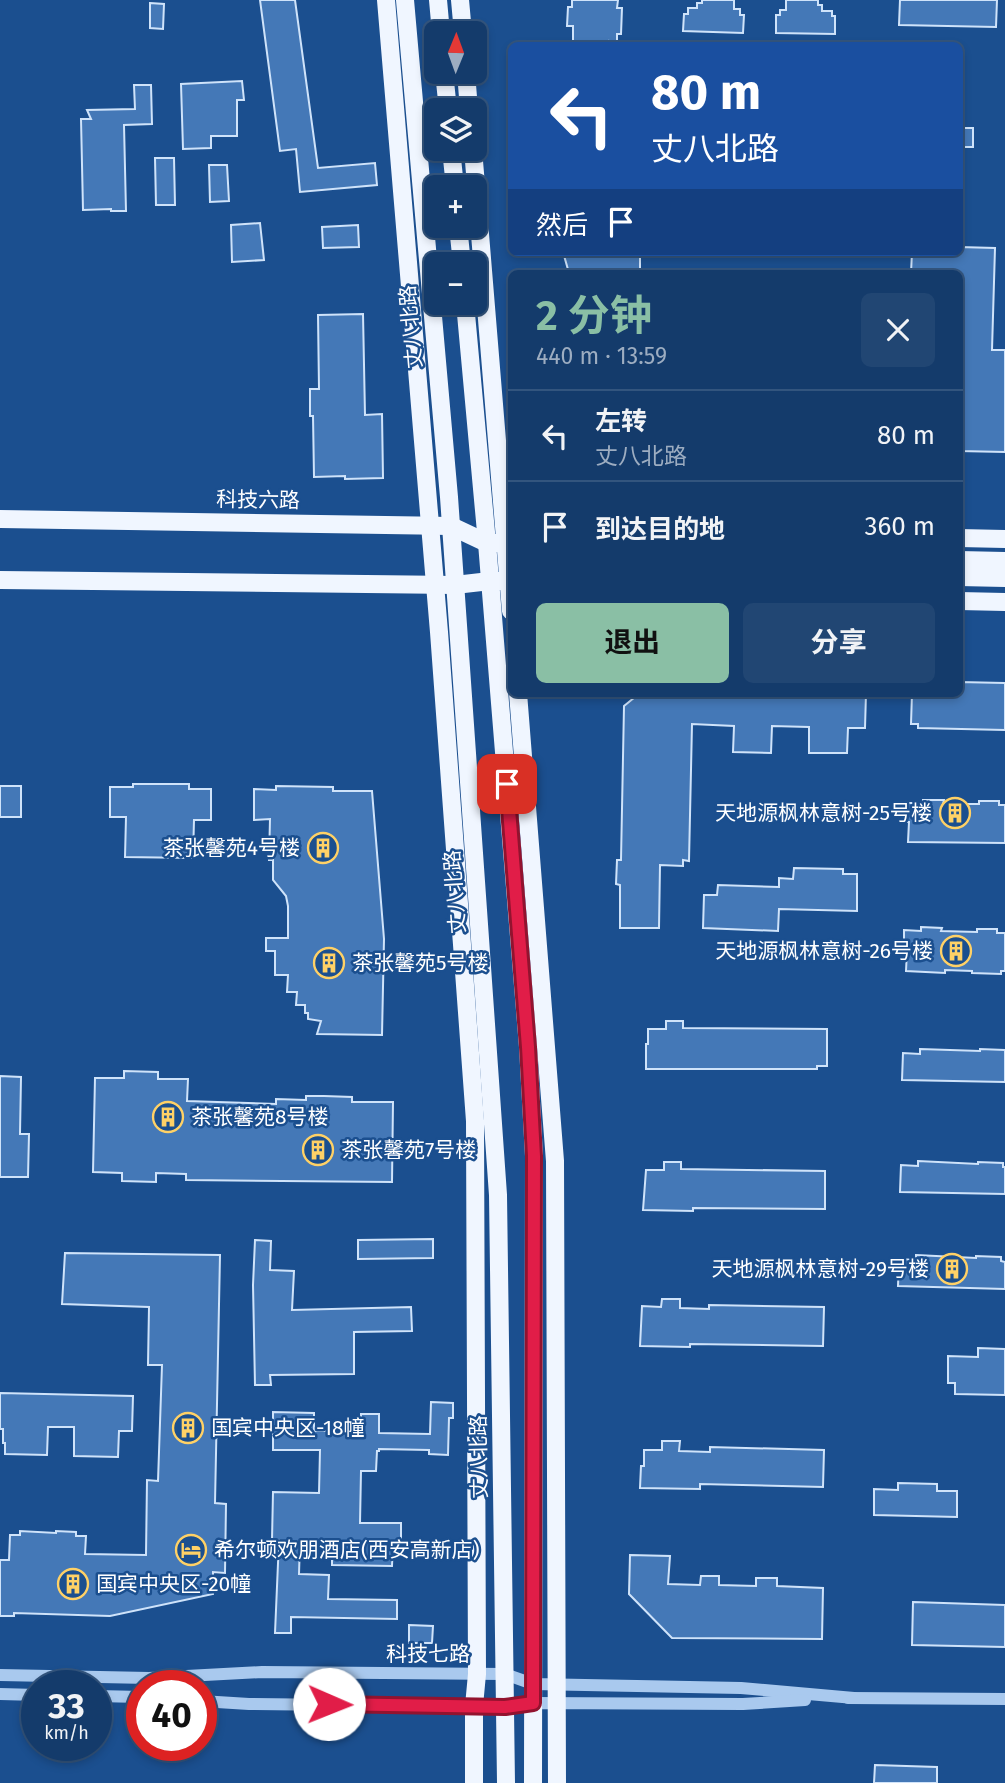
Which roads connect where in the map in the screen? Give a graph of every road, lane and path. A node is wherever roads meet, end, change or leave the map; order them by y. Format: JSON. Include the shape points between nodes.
{"nodes":[{"id":1,"x":386,"y":0,"type":"edge"},
{"id":2,"x":405,"y":0,"type":"edge"},
{"id":3,"x":438,"y":0,"type":"edge"},
{"id":4,"x":460,"y":0,"type":"edge"},
{"id":5,"x":440,"y":21,"type":"edge"},
{"id":6,"x":462,"y":21,"type":"edge"},
{"id":7,"x":473,"y":161,"type":"edge"},
{"id":8,"x":466,"y":315,"type":"edge"},
{"id":9,"x":507,"y":515,"type":"edge"},
{"id":10,"x":0,"y":519,"type":"edge"},
{"id":11,"x":451,"y":526,"type":"junction"},
{"id":12,"x":430,"y":527,"type":"junction"},
{"id":13,"x":963,"y":538,"type":"edge"},
{"id":14,"x":1005,"y":539,"type":"edge"},
{"id":15,"x":487,"y":543,"type":"junction"},
{"id":16,"x":508,"y":543,"type":"edge"},
{"id":17,"x":963,"y":560,"type":"edge"},
{"id":18,"x":1005,"y":561,"type":"edge"},
{"id":19,"x":963,"y":577,"type":"edge"},
{"id":20,"x":1005,"y":578,"type":"edge"},
{"id":21,"x":0,"y":580,"type":"edge"},
{"id":22,"x":490,"y":581,"type":"junction"},
{"id":23,"x":508,"y":581,"type":"edge"},
{"id":24,"x":435,"y":585,"type":"junction"},
{"id":25,"x":455,"y":585,"type":"junction"},
{"id":26,"x":963,"y":601,"type":"edge"},
{"id":27,"x":1005,"y":602,"type":"edge"},
{"id":28,"x":508,"y":605,"type":"edge"},
{"id":29,"x":518,"y":697,"type":"edge"},
{"id":30,"x":477,"y":1674,"type":"junction"},
{"id":31,"x":505,"y":1674,"type":"junction"},
{"id":32,"x":0,"y":1675,"type":"edge"},
{"id":33,"x":533,"y":1684,"type":"junction"},
{"id":34,"x":557,"y":1685,"type":"junction"},
{"id":35,"x":0,"y":1694,"type":"edge"},
{"id":36,"x":21,"y":1695,"type":"edge"},
{"id":37,"x":854,"y":1698,"type":"junction"},
{"id":38,"x":1005,"y":1699,"type":"edge"},
{"id":39,"x":217,"y":1702,"type":"edge"},
{"id":40,"x":533,"y":1703,"type":"junction"},
{"id":41,"x":557,"y":1703,"type":"junction"},
{"id":42,"x":474,"y":1706,"type":"junction"},
{"id":43,"x":505,"y":1707,"type":"junction"},
{"id":44,"x":474,"y":1783,"type":"edge"},
{"id":45,"x":506,"y":1783,"type":"edge"},
{"id":46,"x":533,"y":1783,"type":"edge"},
{"id":47,"x":557,"y":1783,"type":"edge"}],
"edges":[{"from":1,"to":12,"type":"main road"},
{"from":2,"to":11,"type":"main road","name":"丈八北路"},
{"from":3,"to":5,"type":"main road"},
{"from":4,"to":6,"type":"main road"},
{"from":7,"to":9,"type":"main road"},
{"from":8,"to":15,"type":"main road"},
{"from":9,"to":15,"type":"main road"},
{"from":10,"to":12,"type":"main road","name":"科技六路"},
{"from":11,"to":12,"type":"main road","name":"科技六路"},
{"from":11,"to":15,"type":"main road","name":"科技六路"},
{"from":11,"to":25,"type":"main road","name":"丈八北路"},
{"from":12,"to":24,"type":"main road"},
{"from":13,"to":14,"type":"main road"},
{"from":15,"to":16,"type":"main road","name":"科技六路"},
{"from":15,"to":22,"type":"main road"},
{"from":17,"to":18,"type":"main road"},
{"from":19,"to":20,"type":"main road"},
{"from":21,"to":24,"type":"main road"},
{"from":22,"to":23,"type":"main road"},
{"from":22,"to":25,"type":"main road"},
{"from":22,"to":28,"type":"main road"},
{"from":22,"to":33,"type":"main road","via":[[534,1156]]},
{"from":24,"to":25,"type":"main road"},
{"from":24,"to":30,"type":"main road","via":[[475,1121]]},
{"from":25,"to":31,"type":"main road","name":"丈八北路","via":[[498,1195]]},
{"from":26,"to":27,"type":"main road"},
{"from":29,"to":34,"type":"main road","via":[[555,1161]]},
{"from":30,"to":31,"type":"street","name":"科技七路"},
{"from":30,"to":32,"type":"street","name":"科技七路"},
{"from":30,"to":42,"type":"main road"},
{"from":31,"to":33,"type":"street","name":"科技七路"},
{"from":31,"to":43,"type":"main road","name":"丈八北路"},
{"from":33,"to":34,"type":"street","name":"科技七路"},
{"from":33,"to":40,"type":"main road"},
{"from":34,"to":37,"type":"street","name":"科技七路","via":[[741,1688]]},
{"from":34,"to":41,"type":"main road"},
{"from":35,"to":36,"type":"street"},
{"from":37,"to":38,"type":"street","name":"科技七路"},
{"from":37,"to":41,"type":"street","name":"科技七路","via":[[743,1704]]},
{"from":39,"to":42,"type":"street","name":"科技七路"},
{"from":40,"to":41,"type":"street","name":"科技七路"},
{"from":40,"to":43,"type":"street","name":"科技七路"},
{"from":40,"to":46,"type":"main road"},
{"from":41,"to":47,"type":"main road"},
{"from":42,"to":43,"type":"street","name":"科技七路"},
{"from":42,"to":44,"type":"main road"},
{"from":43,"to":45,"type":"main road","name":"丈八北路"}]}
